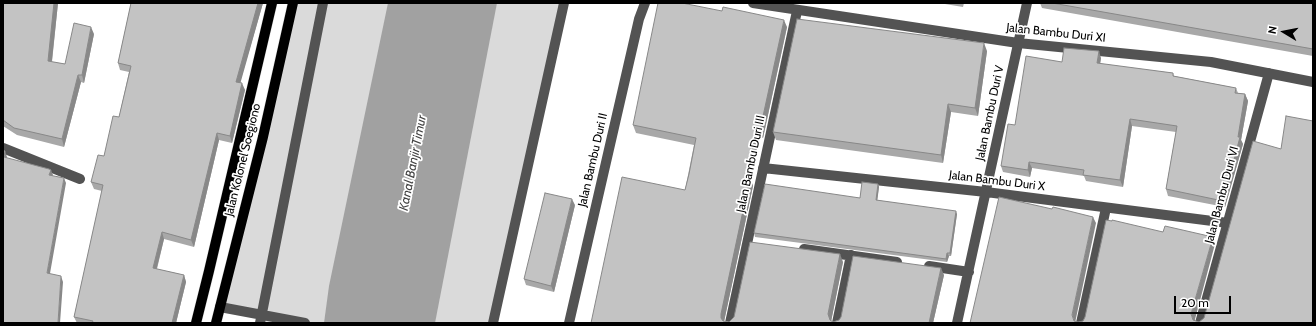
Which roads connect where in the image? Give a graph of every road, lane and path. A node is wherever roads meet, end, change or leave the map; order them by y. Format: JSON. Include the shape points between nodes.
{"nodes":[{"id":1,"x":272,"y":3,"type":"edge"},
{"id":2,"x":293,"y":3,"type":"edge"},
{"id":3,"x":323,"y":3,"type":"edge"},
{"id":4,"x":564,"y":3,"type":"edge"},
{"id":5,"x":645,"y":3,"type":"edge"},
{"id":6,"x":753,"y":3,"type":"edge"},
{"id":7,"x":1026,"y":3,"type":"edge"},
{"id":8,"x":797,"y":11,"type":"junction"},
{"id":9,"x":1018,"y":43,"type":"junction"},
{"id":10,"x":1269,"y":73,"type":"junction"},
{"id":11,"x":1313,"y":82,"type":"edge"},
{"id":12,"x":3,"y":148,"type":"edge"},
{"id":13,"x":763,"y":168,"type":"junction"},
{"id":14,"x":80,"y":179,"type":"dead end"},
{"id":15,"x":986,"y":192,"type":"junction"},
{"id":16,"x":1106,"y":208,"type":"junction"},
{"id":17,"x":1228,"y":223,"type":"junction"},
{"id":18,"x":792,"y":248,"type":"edge"},
{"id":19,"x":851,"y":255,"type":"junction"},
{"id":20,"x":906,"y":263,"type":"edge"},
{"id":21,"x":922,"y":265,"type":"edge"},
{"id":22,"x":969,"y":272,"type":"junction"},
{"id":23,"x":220,"y":307,"type":"junction"},
{"id":24,"x":261,"y":319,"type":"edge"},
{"id":25,"x":196,"y":323,"type":"edge"},
{"id":26,"x":216,"y":323,"type":"edge"},
{"id":27,"x":305,"y":323,"type":"edge"},
{"id":28,"x":493,"y":323,"type":"edge"},
{"id":29,"x":569,"y":323,"type":"edge"},
{"id":30,"x":730,"y":323,"type":"edge"},
{"id":31,"x":837,"y":323,"type":"edge"},
{"id":32,"x":957,"y":323,"type":"edge"},
{"id":33,"x":1081,"y":323,"type":"edge"},
{"id":34,"x":1200,"y":323,"type":"edge"}],
"edges":[{"from":1,"to":25,"type":"main road","name":"Jalan Kolonel Soegiono"},
{"from":2,"to":23,"type":"main road","name":"Jalan Kolonel Soegiono","via":[[263,137]]},
{"from":3,"to":24,"type":"street"},
{"from":4,"to":28,"type":"street"},
{"from":5,"to":29,"type":"street","name":"Jalan Bambu Duri II","via":[[637,26]]},
{"from":6,"to":8,"type":"street"},
{"from":7,"to":9,"type":"street","name":"Jalan Bambu Duri V"},
{"from":8,"to":9,"type":"street","name":"Jalan Bambu Duri XI"},
{"from":8,"to":13,"type":"street","name":"Jalan Bambu Duri III"},
{"from":9,"to":10,"type":"street","name":"Jalan Bambu Duri XI","via":[[1211,62]]},
{"from":9,"to":15,"type":"street","name":"Jalan Bambu Duri V"},
{"from":10,"to":11,"type":"street","name":"Jalan Bambu Duri XI"},
{"from":10,"to":17,"type":"street","name":"Jalan Bambu Duri VI"},
{"from":12,"to":14,"type":"street"},
{"from":13,"to":15,"type":"street","name":"Jalan Bambu Duri X"},
{"from":13,"to":30,"type":"street","name":"Jalan Bambu Duri III","via":[[751,243]]},
{"from":15,"to":16,"type":"street","name":"Jalan Bambu Duri X"},
{"from":15,"to":22,"type":"street","name":"Jalan Bambu Duri V"},
{"from":16,"to":17,"type":"street","name":"Jalan Bambu Duri X"},
{"from":16,"to":33,"type":"street"},
{"from":17,"to":34,"type":"street","name":"Jalan Bambu Duri VI"},
{"from":18,"to":19,"type":"street"},
{"from":19,"to":20,"type":"street"},
{"from":19,"to":31,"type":"street"},
{"from":21,"to":22,"type":"street"},
{"from":22,"to":32,"type":"street","name":"Jalan Bambu Duri V"},
{"from":23,"to":24,"type":"street"},
{"from":23,"to":26,"type":"main road","name":"Jalan Kolonel Soegiono"},
{"from":24,"to":27,"type":"street"}]}
